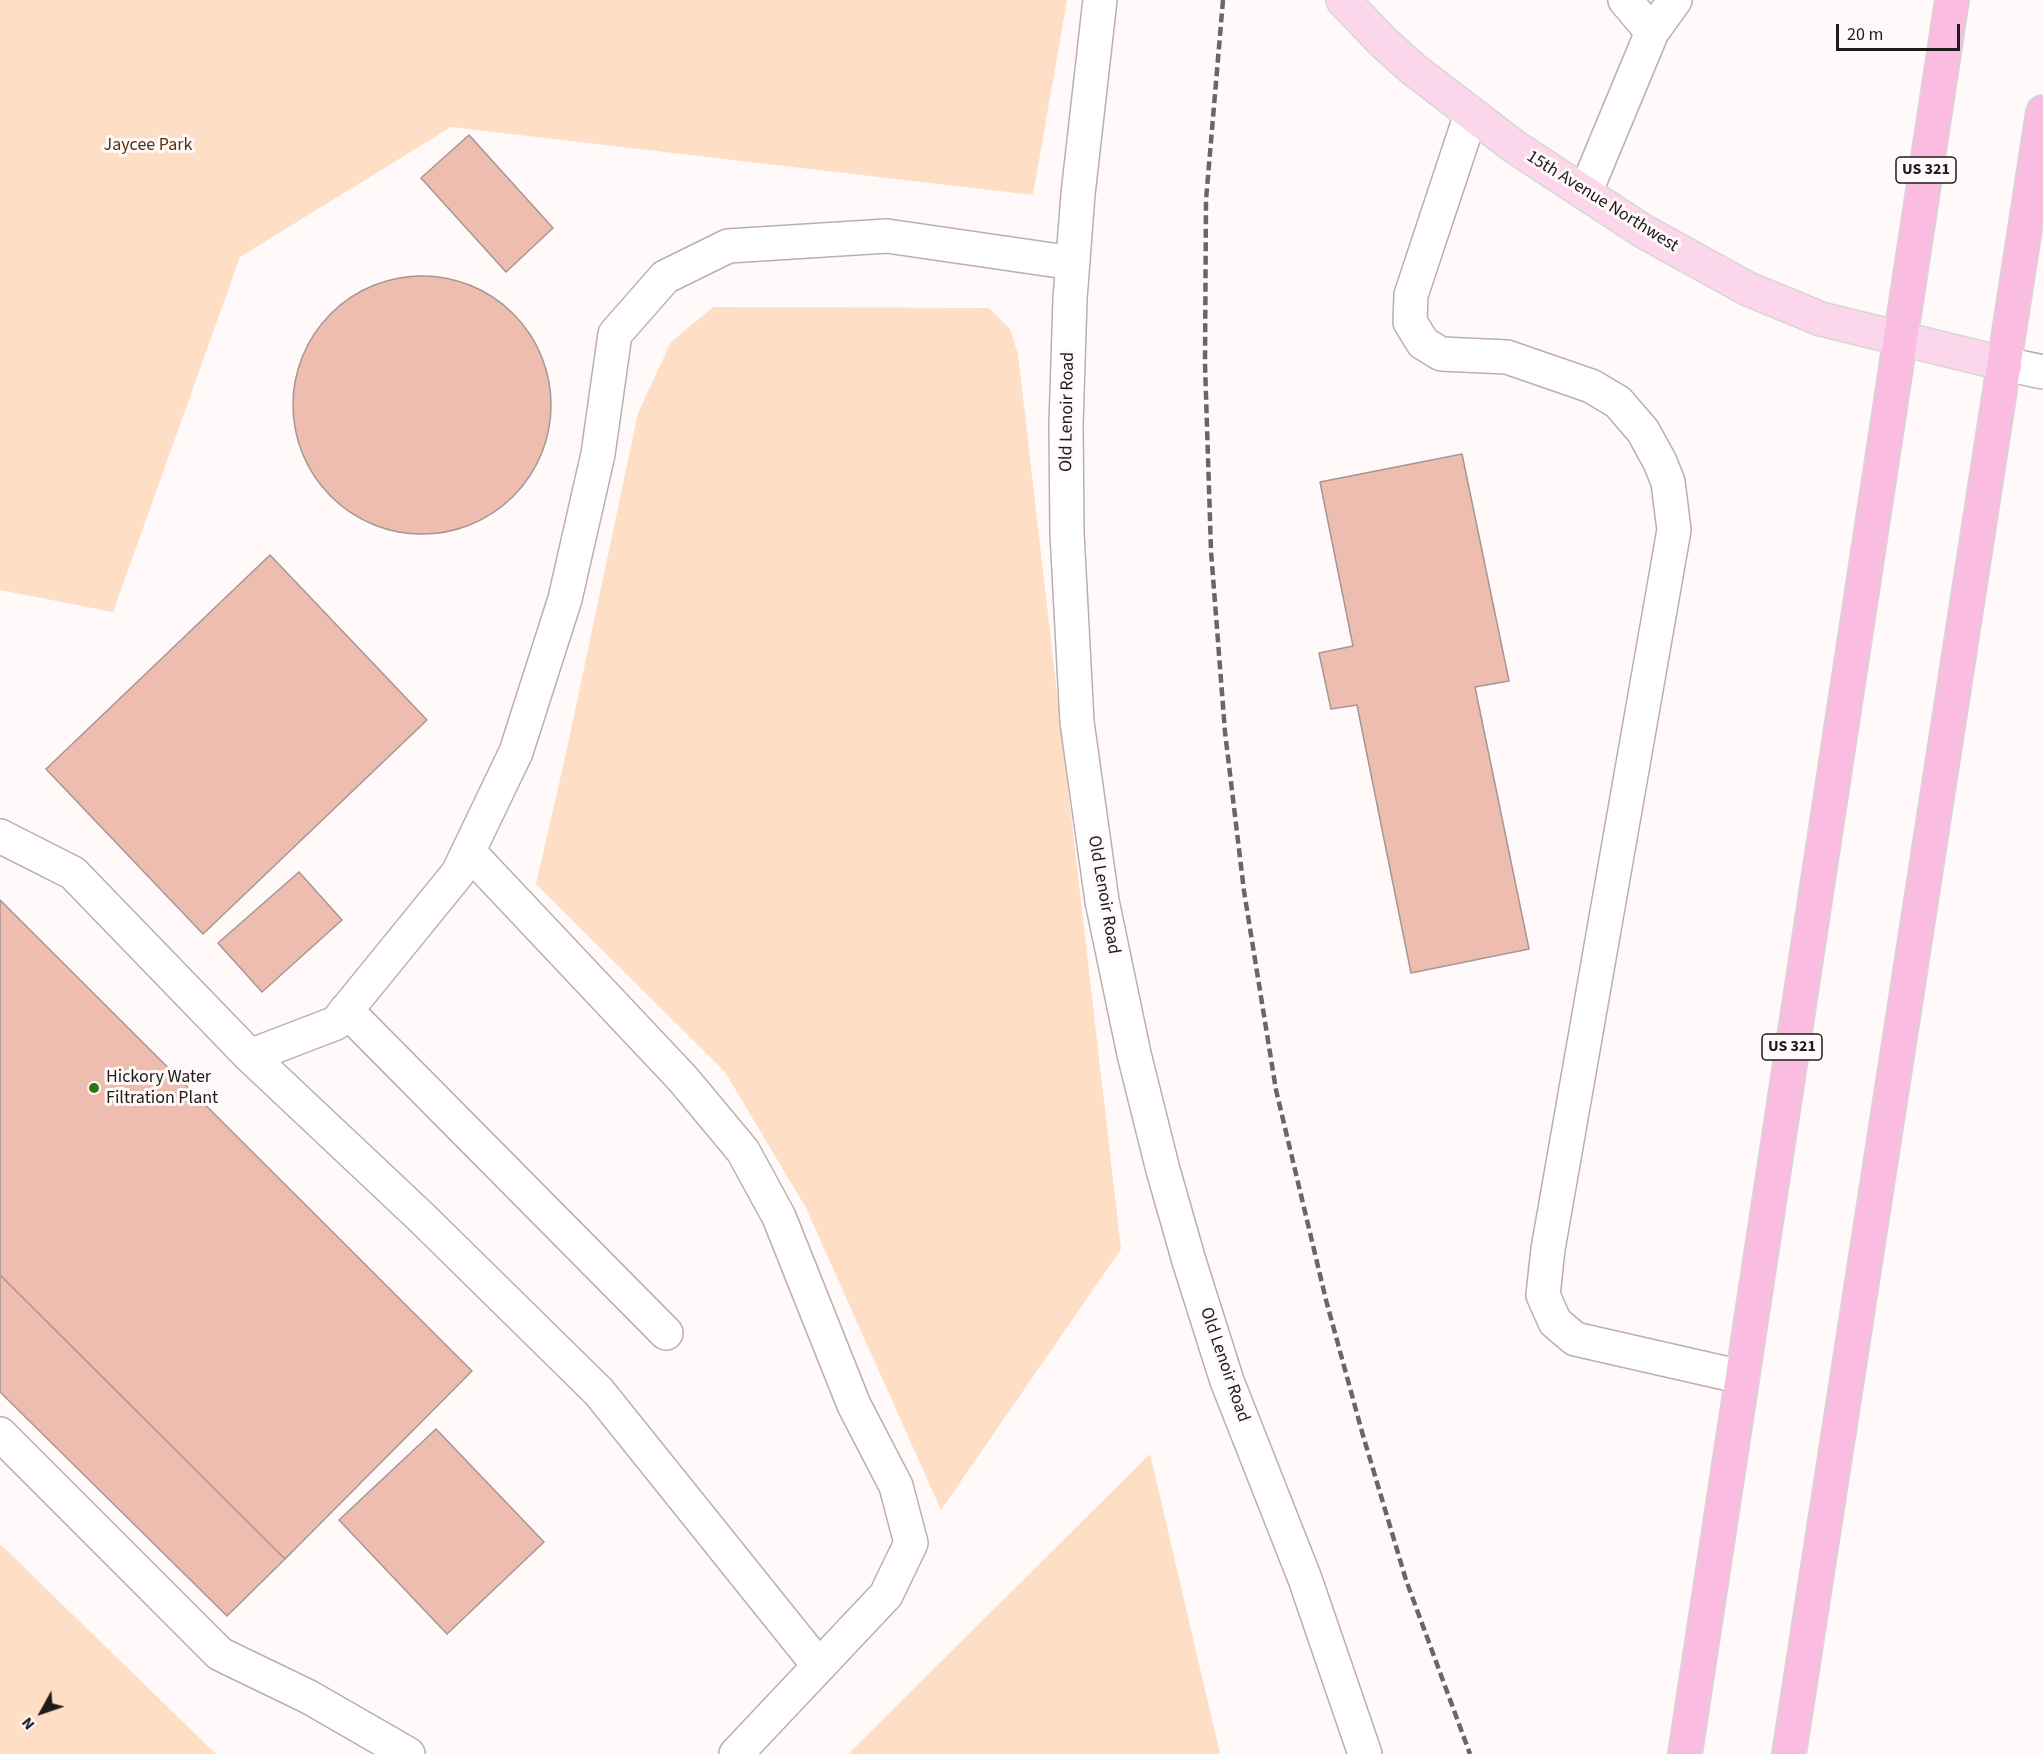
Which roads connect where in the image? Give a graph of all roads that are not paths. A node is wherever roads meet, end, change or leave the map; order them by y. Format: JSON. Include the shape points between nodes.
{"nodes":[{"id":1,"x":1100,"y":0,"type":"edge"},
{"id":2,"x":1343,"y":0,"type":"edge"},
{"id":3,"x":1625,"y":0,"type":"edge"},
{"id":4,"x":1675,"y":0,"type":"edge"},
{"id":5,"x":1952,"y":0,"type":"edge"},
{"id":6,"x":1652,"y":32,"type":"junction"},
{"id":7,"x":2043,"y":112,"type":"edge"},
{"id":8,"x":1471,"y":114,"type":"junction"},
{"id":9,"x":1585,"y":193,"type":"junction"},
{"id":10,"x":1073,"y":263,"type":"junction"},
{"id":11,"x":1900,"y":339,"type":"junction"},
{"id":12,"x":2005,"y":364,"type":"junction"},
{"id":13,"x":2043,"y":372,"type":"edge"},
{"id":14,"x":0,"y":836,"type":"edge"},
{"id":15,"x":469,"y":852,"type":"junction"},
{"id":16,"x":346,"y":1010,"type":"junction"},
{"id":17,"x":250,"y":1056,"type":"junction"},
{"id":18,"x":666,"y":1333,"type":"dead end"},
{"id":19,"x":1742,"y":1377,"type":"junction"},
{"id":20,"x":0,"y":1434,"type":"edge"},
{"id":21,"x":819,"y":1666,"type":"junction"},
{"id":22,"x":408,"y":1754,"type":"edge"},
{"id":23,"x":736,"y":1754,"type":"edge"},
{"id":24,"x":1365,"y":1754,"type":"edge"},
{"id":25,"x":1685,"y":1754,"type":"edge"},
{"id":26,"x":1789,"y":1754,"type":"edge"}],
"edges":[{"from":1,"to":10,"type":"street","name":"Old Lenoir Road"},
{"from":2,"to":8,"type":"main road","name":"15th Avenue Northwest","via":[[1413,69]]},
{"from":3,"to":6,"type":"street"},
{"from":4,"to":6,"type":"street"},
{"from":5,"to":11,"type":"highway","number":"US 321"},
{"from":6,"to":9,"type":"street"},
{"from":7,"to":12,"type":"highway"},
{"from":8,"to":9,"type":"main road","name":"15th Avenue Northwest"},
{"from":8,"to":19,"type":"street","via":[[1411,295],[1410,322],[1424,343],[1441,354],[1507,357],[1591,386],[1618,402],[1643,432],[1660,462],[1668,482],[1674,530],[1543,1294],[1555,1322],[1575,1339]]},
{"from":9,"to":11,"type":"main road","name":"15th Avenue Northwest","via":[[1643,231],[1748,289],[1821,319]]},
{"from":10,"to":15,"type":"street","via":[[887,236],[728,246],[664,277],[615,334],[598,454],[565,599],[516,752]]},
{"from":10,"to":24,"type":"street","name":"Old Lenoir Road","via":[[1066,424],[1067,533],[1077,722],[1102,901],[1143,1089],[1189,1261],[1227,1381],[1305,1579]]},
{"from":11,"to":12,"type":"main road","name":"15th Avenue Northwest"},
{"from":11,"to":19,"type":"highway","number":"US 321"},
{"from":12,"to":13,"type":"street"},
{"from":12,"to":26,"type":"highway"},
{"from":14,"to":17,"type":"street","via":[[73,873]]},
{"from":15,"to":16,"type":"street","via":[[458,873]]},
{"from":15,"to":21,"type":"street","via":[[683,1078],[743,1151],[779,1217],[854,1405],[896,1486],[911,1544],[886,1595]]},
{"from":16,"to":17,"type":"street","via":[[336,1023]]},
{"from":16,"to":18,"type":"street"},
{"from":17,"to":21,"type":"street","via":[[599,1392]]},
{"from":19,"to":25,"type":"highway","number":"US 321"},
{"from":20,"to":22,"type":"street","via":[[220,1654],[309,1697]]},
{"from":21,"to":23,"type":"street"}]}
